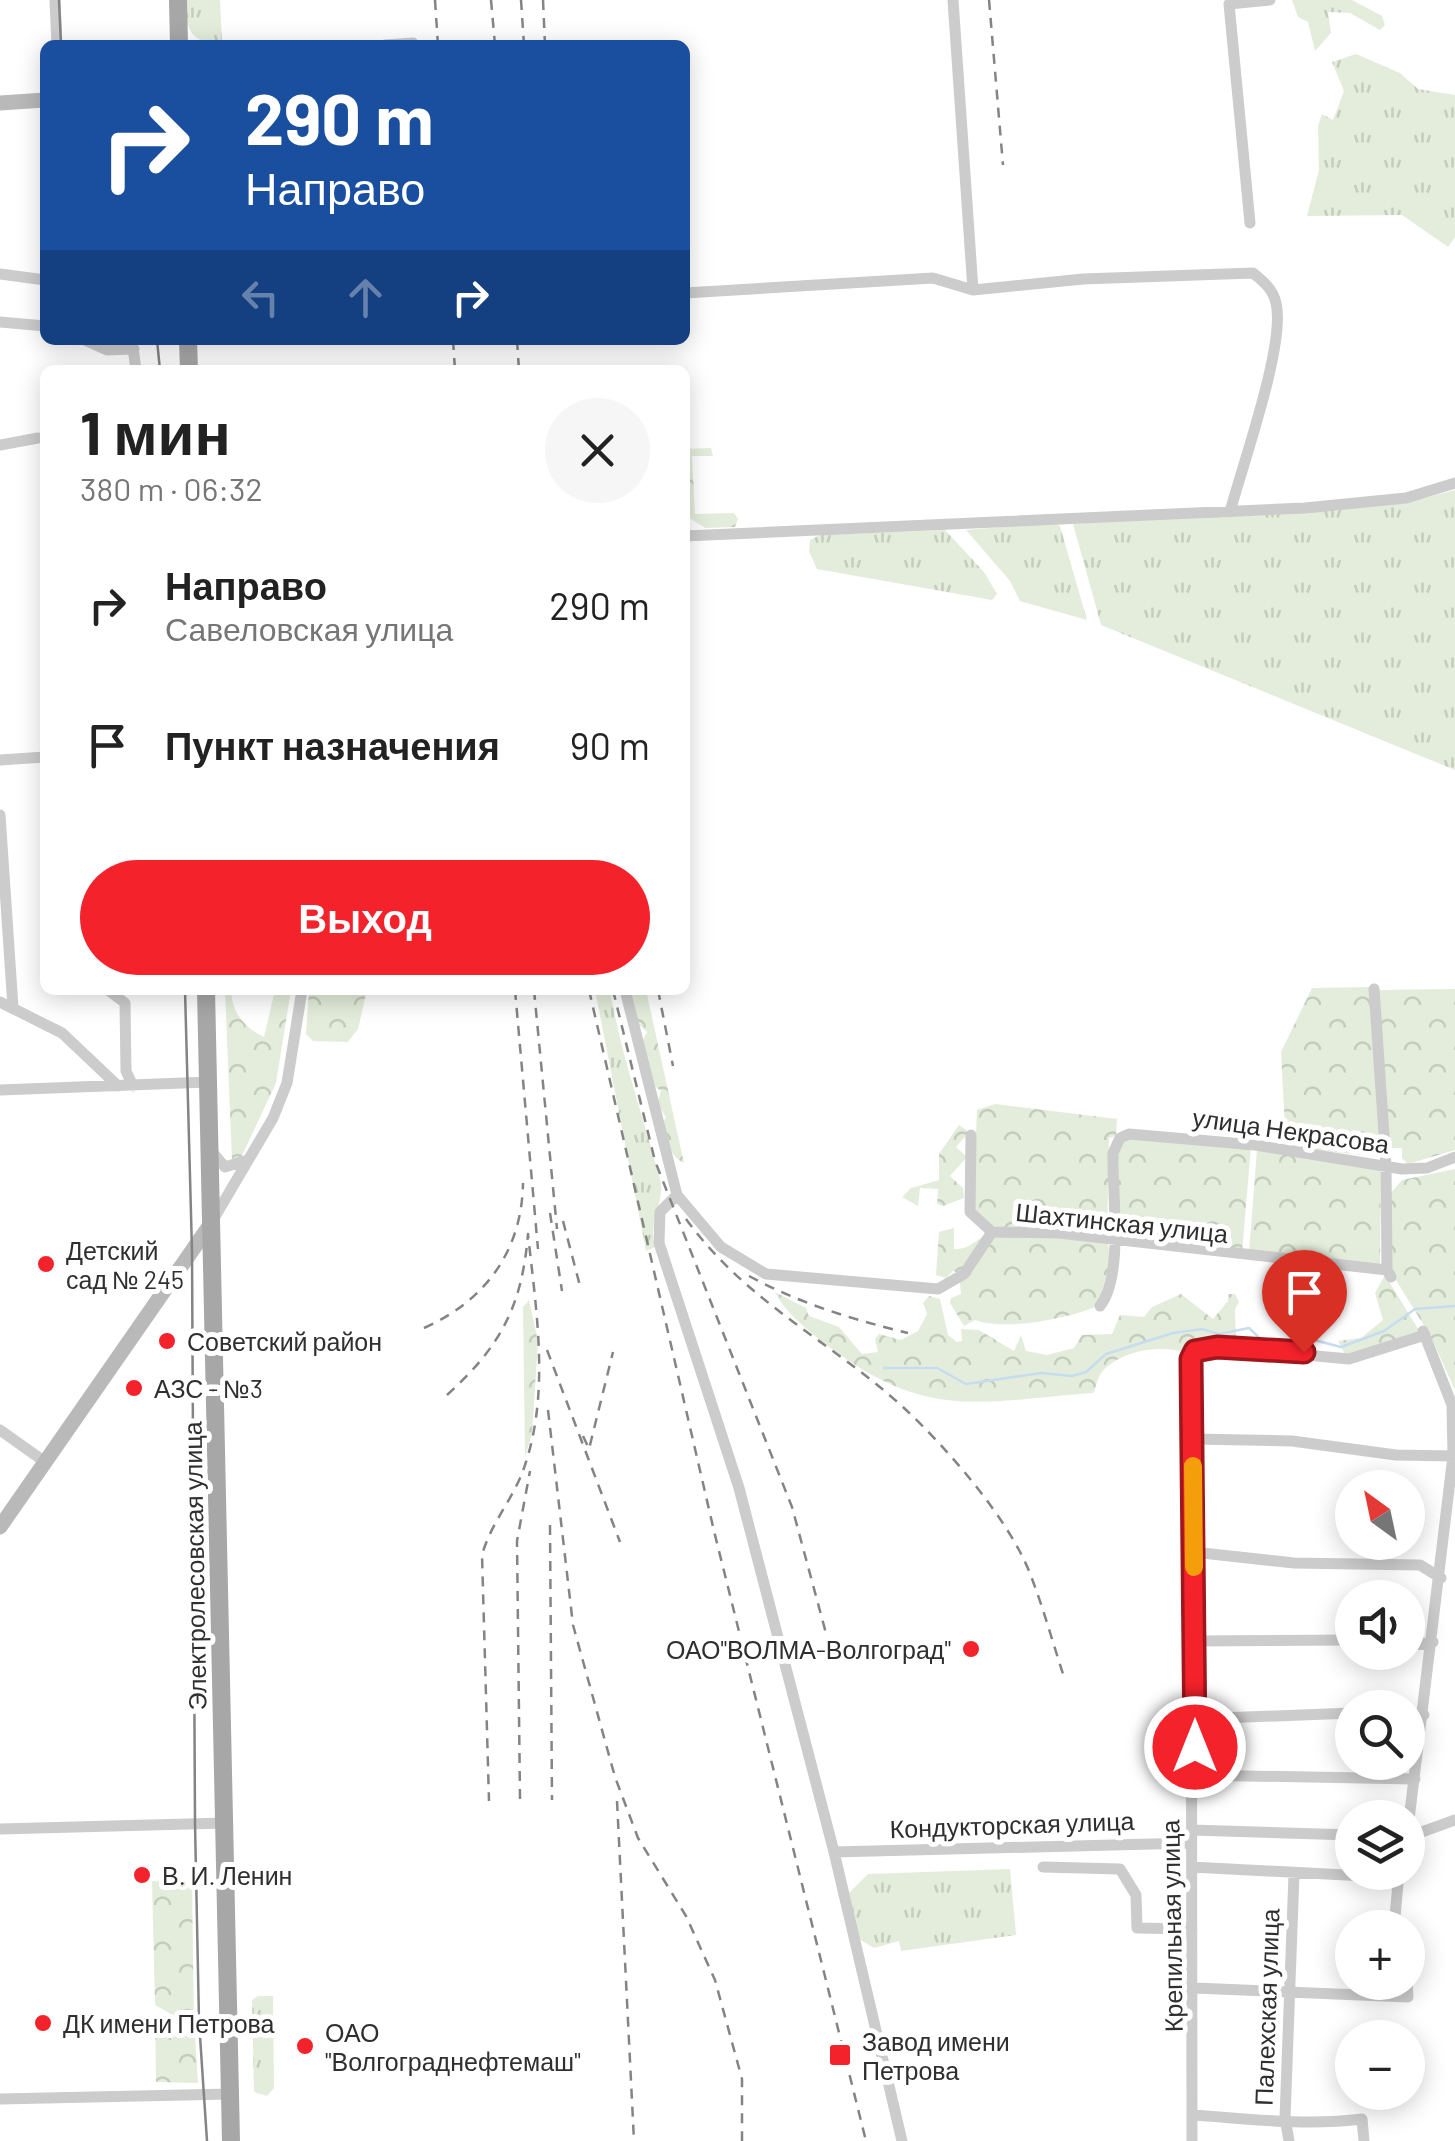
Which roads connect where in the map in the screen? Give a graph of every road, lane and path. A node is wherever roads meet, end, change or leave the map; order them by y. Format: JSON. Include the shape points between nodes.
{"nodes":[{"id":1,"x":54,"y":0,"type":"edge"},
{"id":2,"x":178,"y":0,"type":"edge"},
{"id":3,"x":954,"y":0,"type":"edge"},
{"id":4,"x":1270,"y":0,"type":"edge"},
{"id":5,"x":57,"y":40,"type":"edge"},
{"id":6,"x":179,"y":40,"type":"edge"},
{"id":7,"x":40,"y":100,"type":"edge"},
{"id":8,"x":0,"y":103,"type":"edge"},
{"id":9,"x":1250,"y":223,"type":"dead end"},
{"id":10,"x":0,"y":274,"type":"edge"},
{"id":11,"x":40,"y":279,"type":"edge"},
{"id":12,"x":973,"y":290,"type":"junction"},
{"id":13,"x":690,"y":293,"type":"edge"},
{"id":14,"x":0,"y":322,"type":"edge"},
{"id":15,"x":40,"y":326,"type":"edge"},
{"id":16,"x":96,"y":345,"type":"edge"},
{"id":17,"x":133,"y":345,"type":"edge"},
{"id":18,"x":38,"y":438,"type":"dead end"},
{"id":19,"x":0,"y":444,"type":"edge"},
{"id":20,"x":1455,"y":483,"type":"edge"},
{"id":21,"x":1230,"y":512,"type":"junction"},
{"id":22,"x":690,"y":536,"type":"edge"},
{"id":23,"x":40,"y":757,"type":"edge"},
{"id":24,"x":0,"y":760,"type":"edge"},
{"id":25,"x":0,"y":815,"type":"edge"},
{"id":26,"x":1374,"y":989,"type":"dead end"},
{"id":27,"x":118,"y":995,"type":"edge"},
{"id":28,"x":206,"y":995,"type":"edge"},
{"id":29,"x":301,"y":995,"type":"edge"},
{"id":30,"x":626,"y":995,"type":"edge"},
{"id":31,"x":0,"y":1002,"type":"edge"},
{"id":32,"x":13,"y":1007,"type":"junction"},
{"id":33,"x":209,"y":1082,"type":"junction"},
{"id":34,"x":118,"y":1086,"type":"junction"},
{"id":35,"x":133,"y":1086,"type":"junction"},
{"id":36,"x":0,"y":1090,"type":"edge"},
{"id":37,"x":972,"y":1135,"type":"dead end"},
{"id":38,"x":213,"y":1154,"type":"junction"},
{"id":39,"x":1455,"y":1158,"type":"edge"},
{"id":40,"x":248,"y":1160,"type":"junction"},
{"id":41,"x":1386,"y":1164,"type":"junction"},
{"id":42,"x":677,"y":1195,"type":"junction"},
{"id":43,"x":212,"y":1222,"type":"junction"},
{"id":44,"x":992,"y":1232,"type":"junction"},
{"id":45,"x":1112,"y":1241,"type":"junction"},
{"id":46,"x":1100,"y":1306,"type":"dead end"},
{"id":47,"x":0,"y":1430,"type":"edge"},
{"id":48,"x":1193,"y":1439,"type":"junction"},
{"id":49,"x":1453,"y":1456,"type":"edge"},
{"id":50,"x":45,"y":1462,"type":"junction"},
{"id":51,"x":0,"y":1527,"type":"edge"},
{"id":52,"x":1194,"y":1552,"type":"junction"},
{"id":53,"x":1440,"y":1578,"type":"junction"},
{"id":54,"x":1335,"y":1640,"type":"edge"},
{"id":55,"x":1194,"y":1642,"type":"junction"},
{"id":56,"x":1433,"y":1642,"type":"junction"},
{"id":57,"x":1425,"y":1643,"type":"edge"},
{"id":58,"x":1425,"y":1706,"type":"edge"},
{"id":59,"x":1335,"y":1714,"type":"edge"},
{"id":60,"x":1194,"y":1719,"type":"junction"},
{"id":61,"x":1195,"y":1776,"type":"junction"},
{"id":62,"x":1335,"y":1778,"type":"edge"},
{"id":63,"x":1455,"y":1820,"type":"edge"},
{"id":64,"x":225,"y":1823,"type":"junction"},
{"id":65,"x":0,"y":1829,"type":"edge"},
{"id":66,"x":1425,"y":1830,"type":"edge"},
{"id":67,"x":1335,"y":1835,"type":"edge"},
{"id":68,"x":1191,"y":1836,"type":"junction"},
{"id":69,"x":1082,"y":1844,"type":"junction"},
{"id":70,"x":834,"y":1852,"type":"junction"},
{"id":71,"x":1044,"y":1867,"type":"dead end"},
{"id":72,"x":1192,"y":1867,"type":"junction"},
{"id":73,"x":1082,"y":1870,"type":"junction"},
{"id":74,"x":1294,"y":1874,"type":"junction"},
{"id":75,"x":1335,"y":1876,"type":"edge"},
{"id":76,"x":1192,"y":1928,"type":"junction"},
{"id":77,"x":1195,"y":1988,"type":"junction"},
{"id":78,"x":1289,"y":1994,"type":"junction"},
{"id":79,"x":1335,"y":1995,"type":"edge"},
{"id":80,"x":230,"y":2094,"type":"junction"},
{"id":81,"x":0,"y":2098,"type":"edge"},
{"id":82,"x":1194,"y":2115,"type":"junction"},
{"id":83,"x":1284,"y":2118,"type":"junction"},
{"id":84,"x":231,"y":2141,"type":"edge"},
{"id":85,"x":902,"y":2141,"type":"edge"},
{"id":86,"x":1192,"y":2141,"type":"edge"},
{"id":87,"x":1290,"y":2141,"type":"edge"},
{"id":88,"x":1364,"y":2141,"type":"edge"}],
"edges":[{"from":1,"to":5,"type":"street"},
{"from":2,"to":6,"type":"main road"},
{"from":3,"to":12,"type":"street"},
{"from":4,"to":9,"type":"street","via":[[1228,4]]},
{"from":7,"to":8,"type":"street"},
{"from":10,"to":11,"type":"street"},
{"from":12,"to":13,"type":"street","via":[[933,278]]},
{"from":12,"to":21,"type":"street","via":[[1252,272],[1267,284],[1277,304],[1276,339]]},
{"from":14,"to":15,"type":"street"},
{"from":16,"to":17,"type":"street"},
{"from":18,"to":19,"type":"street"},
{"from":20,"to":21,"type":"street","via":[[1406,498]]},
{"from":21,"to":22,"type":"street"},
{"from":23,"to":24,"type":"street"},
{"from":25,"to":32,"type":"street"},
{"from":26,"to":41,"type":"street"},
{"from":27,"to":35,"type":"street","via":[[125,1003],[126,1071]]},
{"from":28,"to":33,"type":"main road","name":"Электролесовская улица"},
{"from":29,"to":40,"type":"street","via":[[288,1083]]},
{"from":30,"to":42,"type":"street"},
{"from":31,"to":32,"type":"street"},
{"from":32,"to":34,"type":"street","via":[[62,1033]]},
{"from":33,"to":35,"type":"street"},
{"from":33,"to":38,"type":"main road","name":"Электролесовская улица"},
{"from":34,"to":35,"type":"street"},
{"from":34,"to":36,"type":"street"},
{"from":37,"to":44,"type":"street","via":[[970,1212]]},
{"from":38,"to":40,"type":"street","via":[[225,1167]]},
{"from":38,"to":43,"type":"main road","name":"Электролесовская улица"},
{"from":39,"to":41,"type":"street","name":"улица Некрасова","via":[[1427,1168]]},
{"from":40,"to":43,"type":"street"},
{"from":41,"to":45,"type":"street","name":"улица Некрасова","via":[[1130,1134],[1113,1153]]},
{"from":41,"to":45,"type":"street","name":"Шахтинская улица","via":[[1389,1274]]},
{"from":42,"to":44,"type":"street","name":"Шахтинская улица","via":[[722,1248],[766,1274],[938,1289],[964,1274]]},
{"from":42,"to":70,"type":"street","via":[[660,1212],[658,1243],[739,1488]]},
{"from":43,"to":50,"type":"street"},
{"from":43,"to":64,"type":"main road","name":"Электролесовская улица"},
{"from":44,"to":45,"type":"street","name":"Шахтинская улица"},
{"from":45,"to":46,"type":"street","via":[[1111,1292]]},
{"from":47,"to":50,"type":"street"},
{"from":48,"to":49,"type":"street"},
{"from":48,"to":49,"type":"street","name":"Крепильная улица","via":[[1195,1351],[1217,1347],[1349,1359],[1424,1332],[1452,1405]]},
{"from":48,"to":52,"type":"street","name":"Крепильная улица"},
{"from":49,"to":53,"type":"street"},
{"from":50,"to":51,"type":"street"},
{"from":52,"to":53,"type":"street","via":[[1420,1564]]},
{"from":52,"to":55,"type":"street","name":"Крепильная улица"},
{"from":53,"to":56,"type":"street"},
{"from":54,"to":55,"type":"street"},
{"from":55,"to":60,"type":"street","name":"Крепильная улица"},
{"from":56,"to":57,"type":"street"},
{"from":56,"to":58,"type":"street"},
{"from":59,"to":60,"type":"street"},
{"from":60,"to":61,"type":"street","name":"Крепильная улица"},
{"from":61,"to":62,"type":"street"},
{"from":61,"to":68,"type":"street","name":"Крепильная улица"},
{"from":63,"to":66,"type":"street"},
{"from":64,"to":65,"type":"street"},
{"from":64,"to":80,"type":"main road","name":"Электролесовская улица"},
{"from":67,"to":68,"type":"street","name":"Кондукторская улица"},
{"from":68,"to":69,"type":"street","name":"Кондукторская улица"},
{"from":68,"to":72,"type":"street","name":"Крепильная улица"},
{"from":69,"to":70,"type":"street","name":"Кондукторская улица"},
{"from":69,"to":73,"type":"street"},
{"from":70,"to":85,"type":"street"},
{"from":71,"to":73,"type":"street"},
{"from":72,"to":74,"type":"street"},
{"from":72,"to":76,"type":"street","name":"Крепильная улица"},
{"from":73,"to":76,"type":"street","via":[[1120,1870],[1136,1895],[1137,1928]]},
{"from":74,"to":75,"type":"street"},
{"from":74,"to":78,"type":"street","name":"Палехская улица"},
{"from":76,"to":77,"type":"street","name":"Крепильная улица"},
{"from":77,"to":78,"type":"street"},
{"from":77,"to":82,"type":"street","name":"Крепильная улица"},
{"from":78,"to":79,"type":"street"},
{"from":78,"to":83,"type":"street","name":"Палехская улица"},
{"from":80,"to":81,"type":"street"},
{"from":80,"to":84,"type":"main road","name":"Электролесовская улица"},
{"from":82,"to":83,"type":"street"},
{"from":82,"to":86,"type":"street","name":"Крепильная улица"},
{"from":83,"to":87,"type":"street","name":"Палехская улица"},
{"from":83,"to":88,"type":"street","via":[[1310,2125],[1362,2118]]}]}
